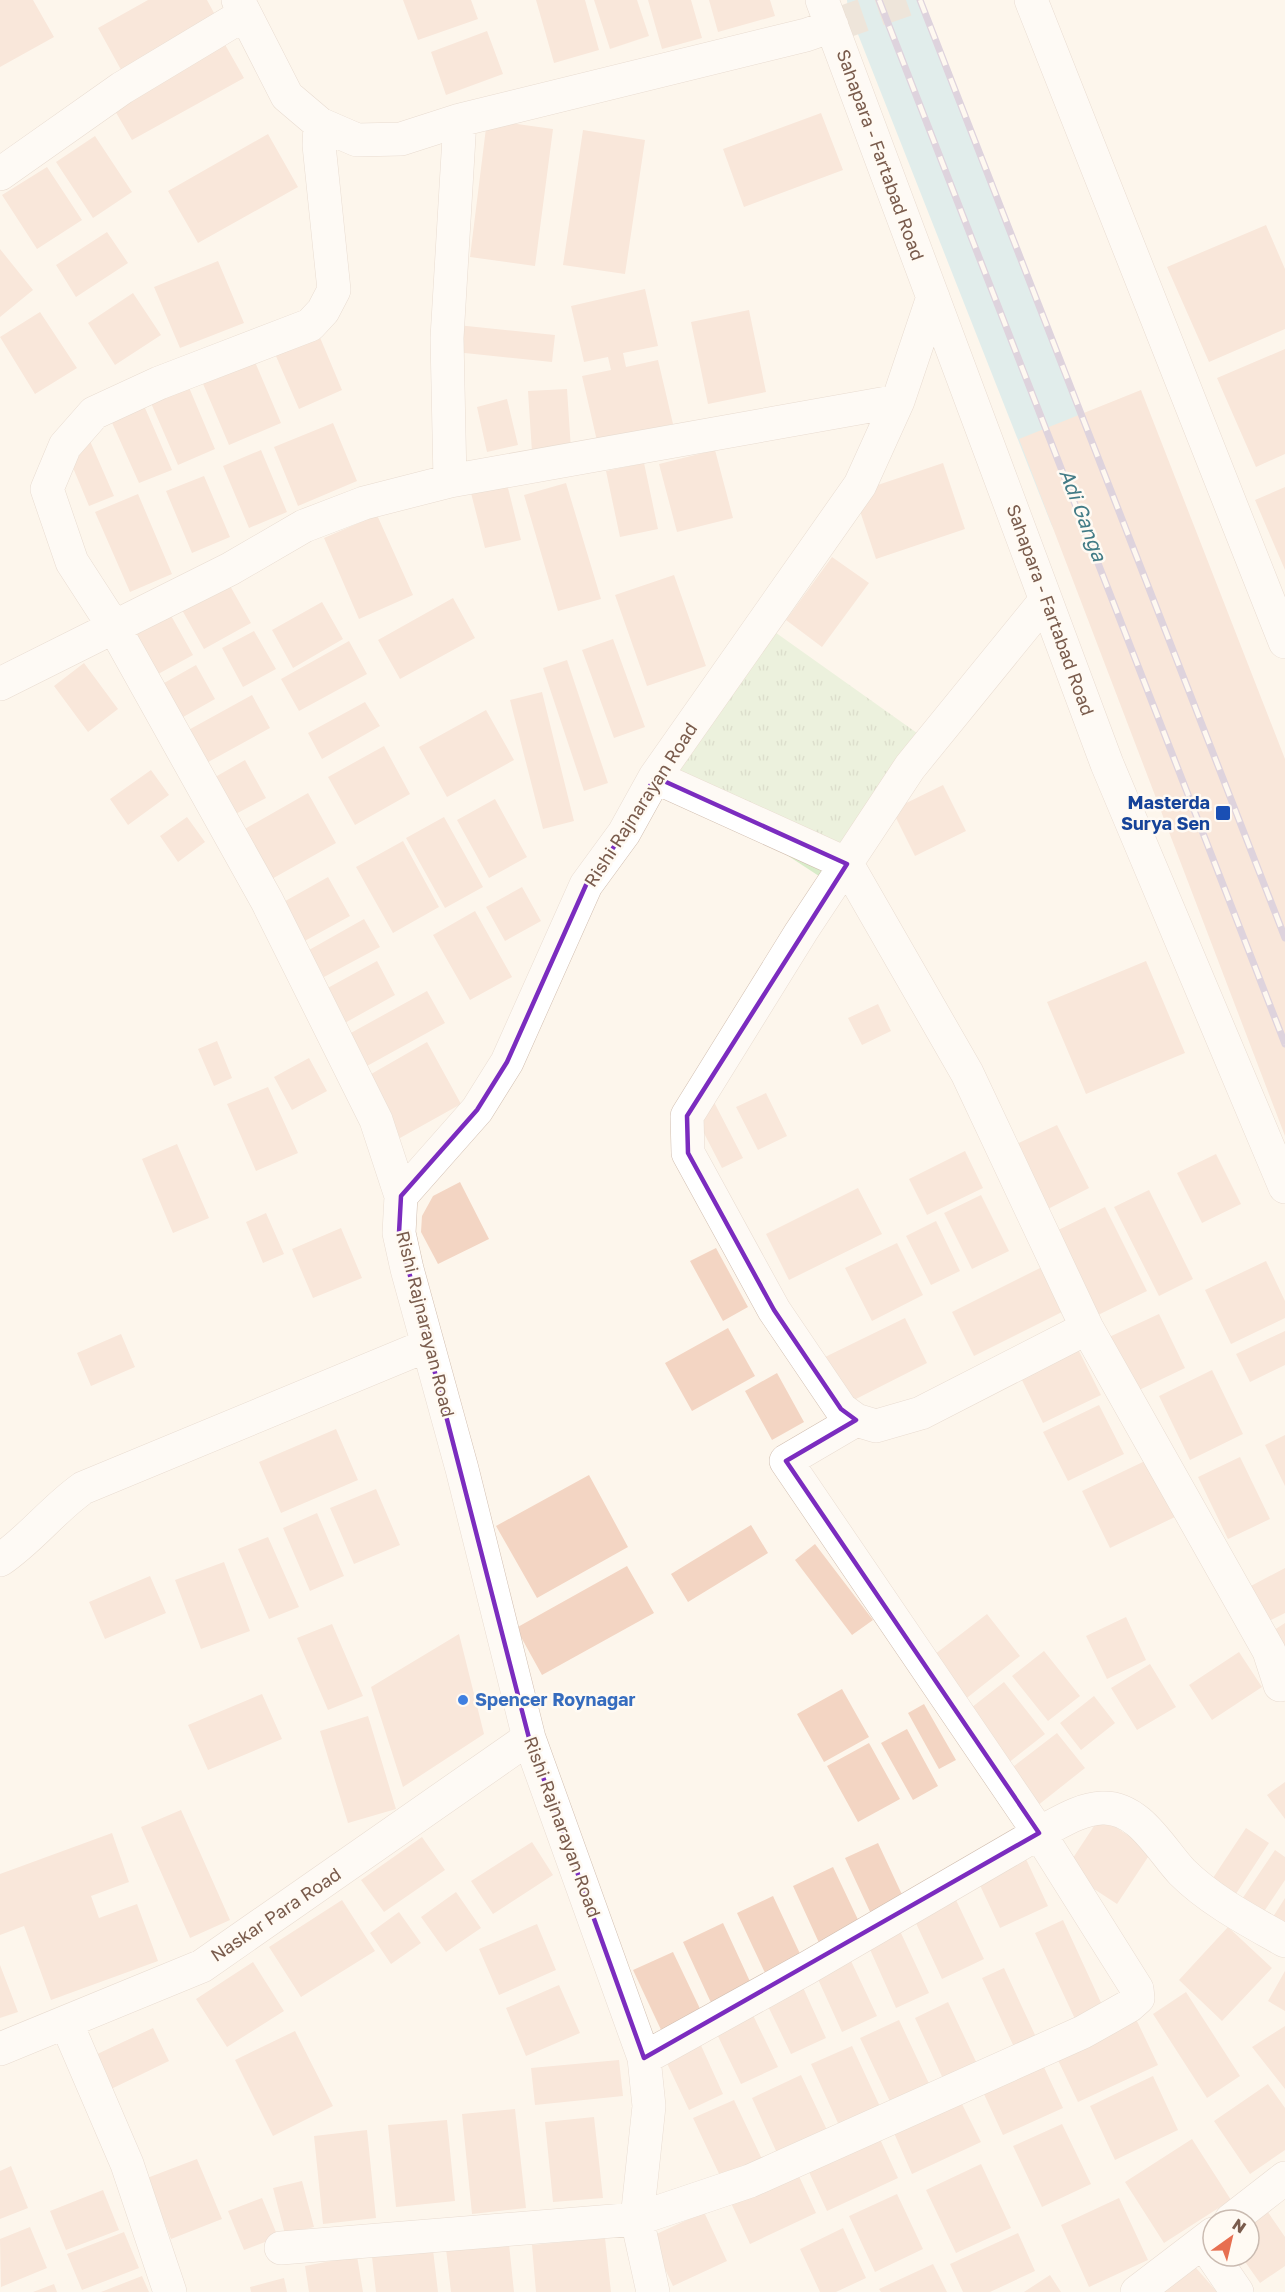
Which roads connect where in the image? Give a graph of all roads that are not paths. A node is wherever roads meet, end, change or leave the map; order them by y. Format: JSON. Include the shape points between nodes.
{"nodes":[{"id":1,"x":1031,"y":0,"type":"edge"},
{"id":2,"x":241,"y":7,"type":"edge"},
{"id":3,"x":827,"y":13,"type":"edge"},
{"id":4,"x":460,"y":120,"type":"junction"},
{"id":5,"x":320,"y":124,"type":"junction"},
{"id":6,"x":0,"y":174,"type":"edge"},
{"id":7,"x":933,"y":297,"type":"junction"},
{"id":8,"x":898,"y":402,"type":"junction"},
{"id":9,"x":450,"y":481,"type":"junction"},
{"id":10,"x":1045,"y":601,"type":"junction"},
{"id":11,"x":114,"y":627,"type":"junction"},
{"id":12,"x":1285,"y":642,"type":"edge"},
{"id":13,"x":0,"y":684,"type":"edge"},
{"id":14,"x":656,"y":777,"type":"junction"},
{"id":15,"x":847,"y":864,"type":"junction"},
{"id":16,"x":1285,"y":1187,"type":"edge"},
{"id":17,"x":401,"y":1196,"type":"junction"},
{"id":18,"x":1087,"y":1328,"type":"junction"},
{"id":19,"x":428,"y":1345,"type":"junction"},
{"id":20,"x":856,"y":1420,"type":"junction"},
{"id":21,"x":0,"y":1560,"type":"edge"},
{"id":22,"x":1285,"y":1684,"type":"edge"},
{"id":23,"x":529,"y":1738,"type":"junction"},
{"id":24,"x":1039,"y":1833,"type":"junction"},
{"id":25,"x":1285,"y":1941,"type":"edge"},
{"id":26,"x":66,"y":2022,"type":"junction"},
{"id":27,"x":0,"y":2049,"type":"edge"},
{"id":28,"x":644,"y":2058,"type":"junction"},
{"id":29,"x":1285,"y":2178,"type":"edge"},
{"id":30,"x":1247,"y":2208,"type":"edge"},
{"id":31,"x":637,"y":2219,"type":"junction"},
{"id":32,"x":1201,"y":2243,"type":"edge"},
{"id":33,"x":281,"y":2248,"type":"dead end"},
{"id":34,"x":1224,"y":2268,"type":"edge"},
{"id":35,"x":170,"y":2292,"type":"edge"},
{"id":36,"x":653,"y":2292,"type":"edge"},
{"id":37,"x":1137,"y":2292,"type":"edge"},
{"id":38,"x":1237,"y":2292,"type":"edge"}],
"edges":[{"from":1,"to":12,"type":"street"},
{"from":2,"to":5,"type":"street","via":[[287,96]]},
{"from":2,"to":6,"type":"street"},
{"from":3,"to":4,"type":"street","via":[[806,35]]},
{"from":3,"to":7,"type":"street","name":"Sahapara - Fartabad Road"},
{"from":4,"to":5,"type":"street","via":[[401,140],[357,140]]},
{"from":4,"to":9,"type":"street","via":[[447,338]]},
{"from":5,"to":11,"type":"street","via":[[334,290],[323,311],[310,325],[159,383],[94,413],[65,446],[47,489],[72,562]]},
{"from":7,"to":8,"type":"street","name":"Rishi Rajnarayan Road"},
{"from":7,"to":10,"type":"street","name":"Sahapara - Fartabad Road","via":[[1011,500]]},
{"from":8,"to":9,"type":"street"},
{"from":8,"to":14,"type":"street","name":"Rishi Rajnarayan Road","via":[[860,485]]},
{"from":9,"to":11,"type":"street","via":[[364,503],[304,526],[230,569]]},
{"from":10,"to":15,"type":"street","via":[[910,767]]},
{"from":10,"to":16,"type":"street","name":"Sahapara - Fartabad Road","via":[[1107,764]]},
{"from":11,"to":13,"type":"street"},
{"from":11,"to":17,"type":"street","via":[[272,912],[376,1120]]},
{"from":14,"to":15,"type":"street"},
{"from":14,"to":17,"type":"street","name":"Rishi Rajnarayan Road","via":[[624,833],[586,885],[507,1062],[477,1110]]},
{"from":15,"to":18,"type":"street","via":[[967,1073]]},
{"from":15,"to":20,"type":"street","via":[[687,1116],[688,1153],[774,1310],[841,1409]]},
{"from":17,"to":19,"type":"street","name":"Rishi Rajnarayan Road","via":[[399,1233]]},
{"from":18,"to":20,"type":"street","via":[[921,1413],[876,1426]]},
{"from":18,"to":22,"type":"street","via":[[1269,1651],[1280,1685]]},
{"from":19,"to":21,"type":"street","via":[[83,1488],[60,1505],[26,1542]]},
{"from":19,"to":23,"type":"street","name":"Rishi Rajnarayan Road"},
{"from":20,"to":24,"type":"street","via":[[786,1461]]},
{"from":23,"to":26,"type":"street","name":"Naskar Para Road","via":[[202,1966]]},
{"from":23,"to":28,"type":"street","name":"Rishi Rajnarayan Road"},
{"from":24,"to":25,"type":"street","via":[[1077,1813],[1104,1807],[1125,1814],[1145,1828],[1212,1898]]},
{"from":24,"to":28,"type":"street"},
{"from":24,"to":31,"type":"street","via":[[1137,1989],[1138,1998],[1083,2032],[750,2181]]},
{"from":26,"to":27,"type":"street","name":"Naskar Para Road"},
{"from":26,"to":35,"type":"street","via":[[127,2164]]},
{"from":28,"to":31,"type":"street","name":"Rishi Rajnarayan Road","via":[[649,2106]]},
{"from":29,"to":30,"type":"street"},
{"from":31,"to":33,"type":"street"},
{"from":31,"to":36,"type":"street","name":"Rishi Rajnarayan Road"},
{"from":32,"to":37,"type":"street"},
{"from":34,"to":38,"type":"street"}]}
